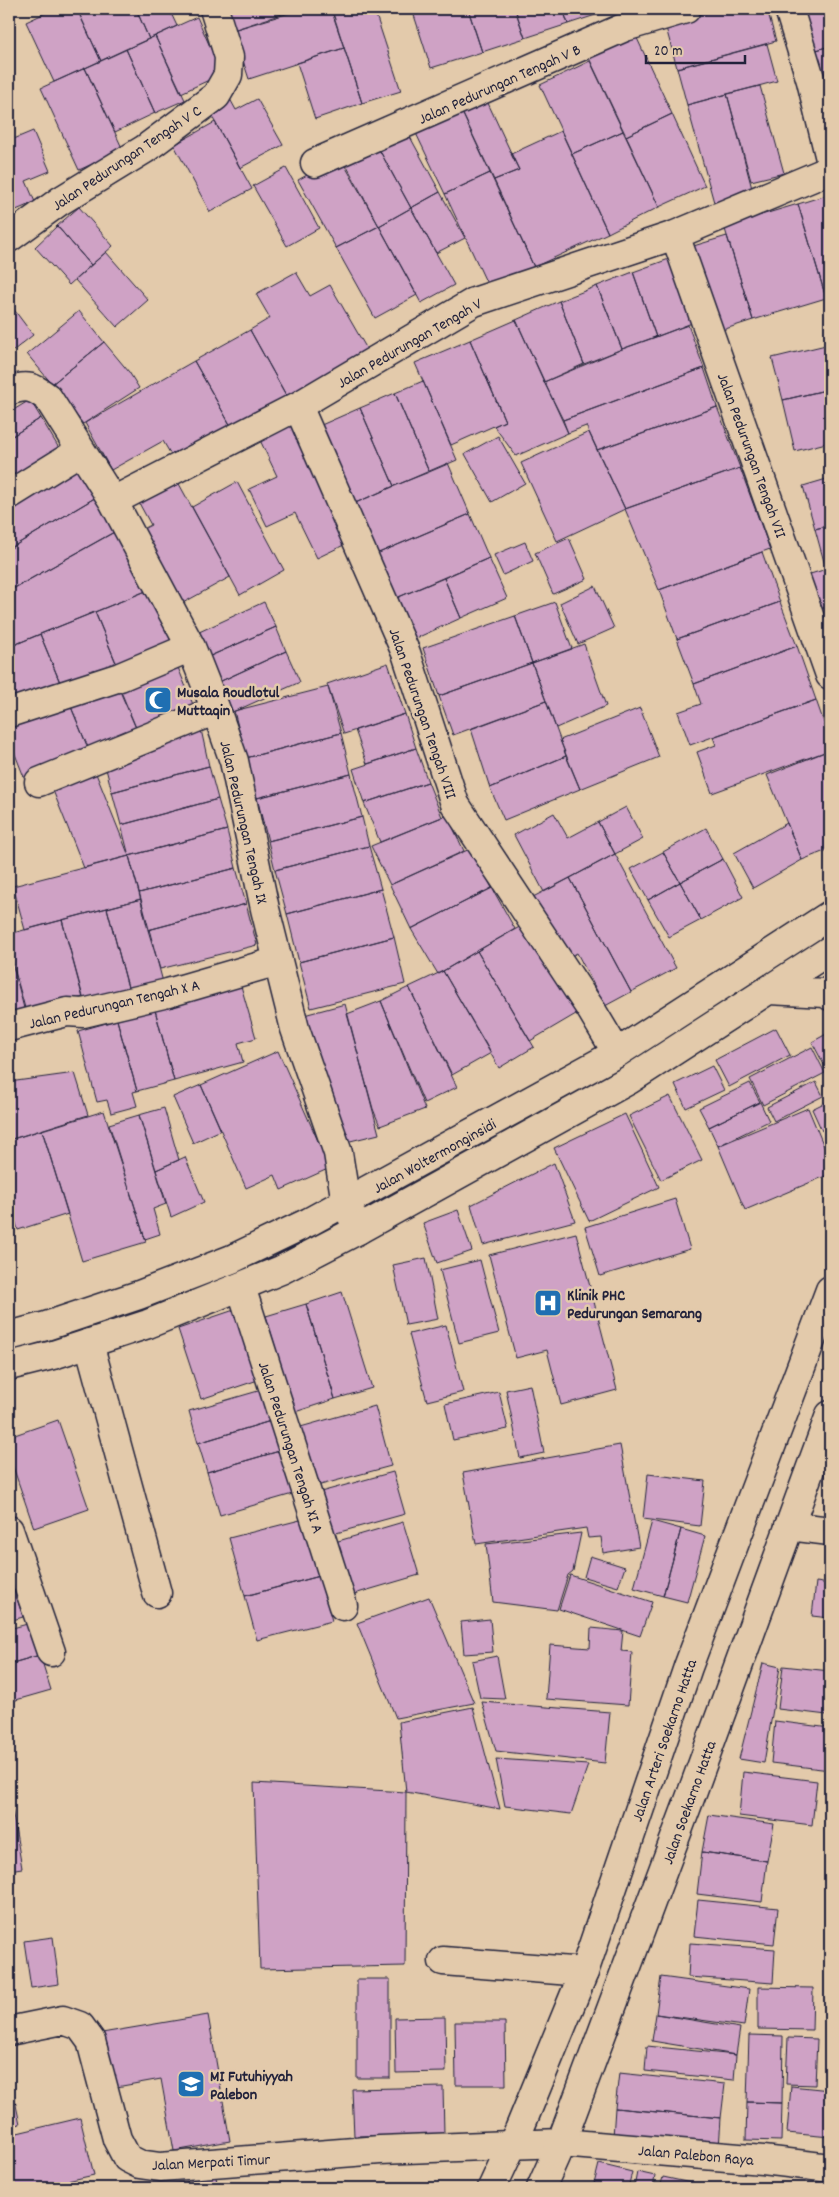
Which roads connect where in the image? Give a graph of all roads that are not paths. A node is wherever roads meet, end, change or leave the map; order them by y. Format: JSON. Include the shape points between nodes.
{"nodes":[{"id":1,"x":214,"y":9,"type":"edge"},
{"id":2,"x":686,"y":9,"type":"edge"},
{"id":3,"x":789,"y":9,"type":"edge"},
{"id":4,"x":830,"y":159,"type":"edge"},
{"id":5,"x":315,"y":163,"type":"dead end"},
{"id":6,"x":830,"y":170,"type":"edge"},
{"id":7,"x":675,"y":235,"type":"junction"},
{"id":8,"x":9,"y":238,"type":"edge"},
{"id":9,"x":9,"y":391,"type":"edge"},
{"id":10,"x":298,"y":406,"type":"junction"},
{"id":11,"x":80,"y":451,"type":"junction"},
{"id":12,"x":9,"y":495,"type":"edge"},
{"id":13,"x":113,"y":501,"type":"junction"},
{"id":14,"x":191,"y":647,"type":"junction"},
{"id":15,"x":830,"y":675,"type":"edge"},
{"id":16,"x":216,"y":710,"type":"junction"},
{"id":17,"x":9,"y":713,"type":"edge"},
{"id":18,"x":39,"y":782,"type":"dead end"},
{"id":19,"x":830,"y":915,"type":"edge"},
{"id":20,"x":830,"y":950,"type":"edge"},
{"id":21,"x":278,"y":961,"type":"junction"},
{"id":22,"x":769,"y":990,"type":"junction"},
{"id":23,"x":830,"y":996,"type":"edge"},
{"id":24,"x":9,"y":1027,"type":"edge"},
{"id":25,"x":617,"y":1053,"type":"junction"},
{"id":26,"x":346,"y":1203,"type":"junction"},
{"id":27,"x":358,"y":1230,"type":"junction"},
{"id":28,"x":241,"y":1288,"type":"junction"},
{"id":29,"x":830,"y":1290,"type":"edge"},
{"id":30,"x":9,"y":1336,"type":"edge"},
{"id":31,"x":89,"y":1343,"type":"junction"},
{"id":32,"x":9,"y":1366,"type":"edge"},
{"id":33,"x":830,"y":1414,"type":"edge"},
{"id":34,"x":788,"y":1526,"type":"junction"},
{"id":35,"x":9,"y":1530,"type":"edge"},
{"id":36,"x":830,"y":1531,"type":"edge"},
{"id":37,"x":157,"y":1593,"type":"dead end"},
{"id":38,"x":343,"y":1606,"type":"dead end"},
{"id":39,"x":51,"y":1652,"type":"dead end"},
{"id":40,"x":443,"y":1961,"type":"dead end"},
{"id":41,"x":584,"y":1972,"type":"junction"},
{"id":42,"x":9,"y":2031,"type":"edge"},
{"id":43,"x":560,"y":2143,"type":"junction"},
{"id":44,"x":511,"y":2146,"type":"junction"},
{"id":45,"x":830,"y":2168,"type":"edge"},
{"id":46,"x":492,"y":2188,"type":"edge"},
{"id":47,"x":541,"y":2188,"type":"edge"}],
"edges":[{"from":1,"to":8,"type":"street","name":"Jalan Pedurungan Tengah V C","via":[[229,57],[228,75],[216,96],[145,149],[60,201]]},
{"from":2,"to":5,"type":"street","name":"Jalan Pedurungan Tengah V B","via":[[625,27]]},
{"from":3,"to":4,"type":"street"},
{"from":6,"to":7,"type":"street","name":"Jalan Pedurungan Tengah V"},
{"from":7,"to":10,"type":"street","name":"Jalan Pedurungan Tengah V","via":[[474,302]]},
{"from":7,"to":15,"type":"street","name":"Jalan Pedurungan Tengah VII"},
{"from":9,"to":11,"type":"street","name":"Jalan Pedurungan Tengah IX","via":[[19,387],[36,388],[48,398]]},
{"from":10,"to":13,"type":"street","name":"Jalan Pedurungan Tengah V"},
{"from":10,"to":25,"type":"street","name":"Jalan Pedurungan Tengah VIII","via":[[406,653],[456,804]]},
{"from":11,"to":12,"type":"street"},
{"from":11,"to":13,"type":"street","name":"Jalan Pedurungan Tengah IX"},
{"from":13,"to":14,"type":"street","name":"Jalan Pedurungan Tengah IX"},
{"from":14,"to":16,"type":"street","name":"Jalan Pedurungan Tengah IX"},
{"from":14,"to":17,"type":"street","via":[[120,677]]},
{"from":16,"to":18,"type":"street"},
{"from":16,"to":21,"type":"street","name":"Jalan Pedurungan Tengah IX","via":[[234,762]]},
{"from":19,"to":25,"type":"street","name":"Jalan Woltermonginsidi"},
{"from":20,"to":22,"type":"street","name":"Jalan Woltermonginsidi"},
{"from":21,"to":24,"type":"street","name":"Jalan Pedurungan Tengah X A","via":[[168,993],[83,1013],[67,1012]]},
{"from":21,"to":26,"type":"street","name":"Jalan Pedurungan Tengah IX","via":[[295,1029],[338,1153]]},
{"from":22,"to":23,"type":"street"},
{"from":22,"to":27,"type":"street","name":"Jalan Woltermonginsidi","via":[[630,1080]]},
{"from":25,"to":26,"type":"street","name":"Jalan Woltermonginsidi"},
{"from":26,"to":27,"type":"street","name":"Jalan Pedurungan Tengah IX"},
{"from":26,"to":30,"type":"street","name":"Jalan Woltermonginsidi","via":[[232,1259],[139,1295]]},
{"from":27,"to":28,"type":"street","name":"Jalan Woltermonginsidi"},
{"from":28,"to":31,"type":"street","name":"Jalan Woltermonginsidi"},
{"from":28,"to":38,"type":"street","name":"Jalan Pedurungan Tengah XI A"},
{"from":29,"to":41,"type":"street","name":"Jalan Arteri Soekarno Hatta","via":[[688,1667]]},
{"from":31,"to":32,"type":"street","name":"Jalan Woltermonginsidi"},
{"from":31,"to":37,"type":"street"},
{"from":33,"to":34,"type":"street","name":"Jalan Soekarno Hatta"},
{"from":34,"to":36,"type":"street"},
{"from":34,"to":43,"type":"street","name":"Jalan Soekarno Hatta"},
{"from":35,"to":39,"type":"street"},
{"from":40,"to":41,"type":"street"},
{"from":41,"to":44,"type":"street","name":"Jalan Arteri Soekarno Hatta"},
{"from":42,"to":44,"type":"street","name":"Jalan Merpati Timur","via":[[63,2020],[80,2026],[91,2041],[117,2139],[126,2158],[139,2164],[160,2167],[380,2150]]},
{"from":43,"to":44,"type":"street","name":"Jalan Merpati Timur"},
{"from":43,"to":45,"type":"street","name":"Jalan Palebon Raya"},
{"from":43,"to":47,"type":"street","name":"Jalan Soekarno Hatta"},
{"from":44,"to":46,"type":"street","name":"Jalan Arteri Soekarno Hatta"}]}
